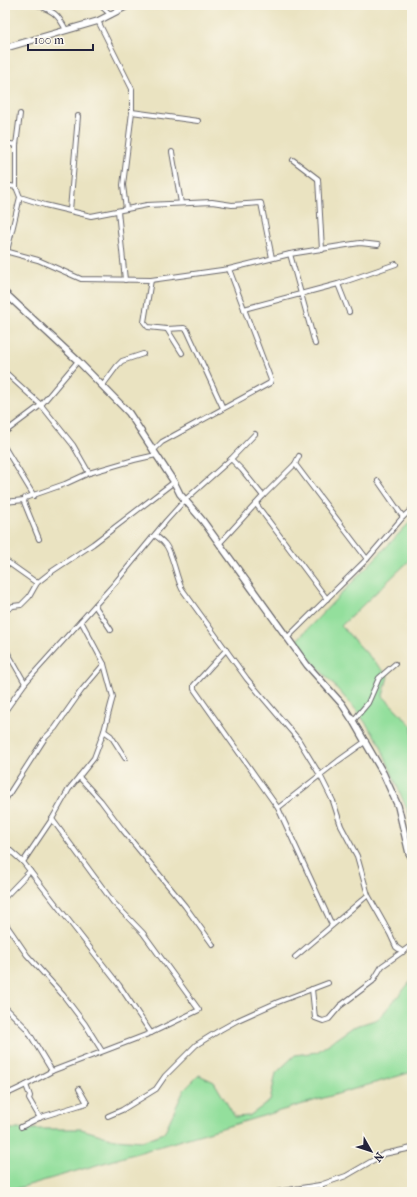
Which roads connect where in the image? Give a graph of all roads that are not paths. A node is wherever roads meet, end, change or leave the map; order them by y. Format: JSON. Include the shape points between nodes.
{"nodes":[{"id":1,"x":38,"y":5,"type":"edge"},
{"id":2,"x":100,"y":5,"type":"edge"},
{"id":3,"x":129,"y":5,"type":"edge"},
{"id":4,"x":111,"y":15,"type":"junction"},
{"id":5,"x":98,"y":21,"type":"junction"},
{"id":6,"x":66,"y":30,"type":"junction"},
{"id":7,"x":5,"y":48,"type":"edge"},
{"id":8,"x":132,"y":112,"type":"junction"},
{"id":9,"x":20,"y":114,"type":"dead end"},
{"id":10,"x":78,"y":116,"type":"dead end"},
{"id":11,"x":198,"y":121,"type":"dead end"},
{"id":12,"x":5,"y":143,"type":"edge"},
{"id":13,"x":16,"y":145,"type":"junction"},
{"id":14,"x":172,"y":152,"type":"dead end"},
{"id":15,"x":293,"y":160,"type":"dead end"},
{"id":16,"x":5,"y":185,"type":"edge"},
{"id":17,"x":16,"y":186,"type":"junction"},
{"id":18,"x":20,"y":197,"type":"junction"},
{"id":19,"x":181,"y":203,"type":"junction"},
{"id":20,"x":126,"y":209,"type":"junction"},
{"id":21,"x":70,"y":210,"type":"junction"},
{"id":22,"x":118,"y":211,"type":"junction"},
{"id":23,"x":378,"y":245,"type":"dead end"},
{"id":24,"x":322,"y":250,"type":"junction"},
{"id":25,"x":6,"y":251,"type":"edge"},
{"id":26,"x":290,"y":254,"type":"junction"},
{"id":27,"x":272,"y":258,"type":"junction"},
{"id":28,"x":396,"y":264,"type":"dead end"},
{"id":29,"x":229,"y":269,"type":"junction"},
{"id":30,"x":125,"y":280,"type":"junction"},
{"id":31,"x":151,"y":280,"type":"junction"},
{"id":32,"x":338,"y":284,"type":"junction"},
{"id":33,"x":5,"y":293,"type":"edge"},
{"id":34,"x":301,"y":293,"type":"junction"},
{"id":35,"x":244,"y":308,"type":"junction"},
{"id":36,"x":349,"y":312,"type":"dead end"},
{"id":37,"x":167,"y":329,"type":"junction"},
{"id":38,"x":315,"y":344,"type":"dead end"},
{"id":39,"x":182,"y":353,"type":"dead end"},
{"id":40,"x":143,"y":354,"type":"dead end"},
{"id":41,"x":78,"y":361,"type":"junction"},
{"id":42,"x":5,"y":372,"type":"edge"},
{"id":43,"x":103,"y":385,"type":"junction"},
{"id":44,"x":42,"y":406,"type":"junction"},
{"id":45,"x":223,"y":408,"type":"junction"},
{"id":46,"x":5,"y":432,"type":"edge"},
{"id":47,"x":255,"y":434,"type":"dead end"},
{"id":48,"x":5,"y":448,"type":"edge"},
{"id":49,"x":155,"y":453,"type":"junction"},
{"id":50,"x":299,"y":456,"type":"dead end"},
{"id":51,"x":231,"y":459,"type":"junction"},
{"id":52,"x":295,"y":464,"type":"junction"},
{"id":53,"x":89,"y":473,"type":"junction"},
{"id":54,"x":378,"y":481,"type":"dead end"},
{"id":55,"x":174,"y":482,"type":"junction"},
{"id":56,"x":34,"y":496,"type":"junction"},
{"id":57,"x":263,"y":496,"type":"junction"},
{"id":58,"x":24,"y":500,"type":"junction"},
{"id":59,"x":185,"y":500,"type":"junction"},
{"id":60,"x":5,"y":502,"type":"edge"},
{"id":61,"x":256,"y":504,"type":"junction"},
{"id":62,"x":412,"y":509,"type":"edge"},
{"id":63,"x":403,"y":517,"type":"junction"},
{"id":64,"x":155,"y":535,"type":"junction"},
{"id":65,"x":39,"y":539,"type":"dead end"},
{"id":66,"x":219,"y":544,"type":"junction"},
{"id":67,"x":367,"y":559,"type":"junction"},
{"id":68,"x":6,"y":561,"type":"dead end"},
{"id":69,"x":37,"y":583,"type":"junction"},
{"id":70,"x":327,"y":599,"type":"junction"},
{"id":71,"x":95,"y":606,"type":"junction"},
{"id":72,"x":5,"y":612,"type":"edge"},
{"id":73,"x":80,"y":621,"type":"junction"},
{"id":74,"x":111,"y":630,"type":"dead end"},
{"id":75,"x":287,"y":638,"type":"junction"},
{"id":76,"x":5,"y":648,"type":"edge"},
{"id":77,"x":226,"y":650,"type":"junction"},
{"id":78,"x":104,"y":664,"type":"junction"},
{"id":79,"x":395,"y":664,"type":"dead end"},
{"id":80,"x":25,"y":683,"type":"junction"},
{"id":81,"x":5,"y":711,"type":"edge"},
{"id":82,"x":354,"y":721,"type":"junction"},
{"id":83,"x":104,"y":731,"type":"junction"},
{"id":84,"x":366,"y":741,"type":"junction"},
{"id":85,"x":125,"y":758,"type":"dead end"},
{"id":86,"x":320,"y":775,"type":"junction"},
{"id":87,"x":80,"y":777,"type":"junction"},
{"id":88,"x":5,"y":800,"type":"edge"},
{"id":89,"x":278,"y":808,"type":"junction"},
{"id":90,"x":52,"y":819,"type":"junction"},
{"id":91,"x":5,"y":846,"type":"edge"},
{"id":92,"x":412,"y":858,"type":"edge"},
{"id":93,"x":22,"y":862,"type":"junction"},
{"id":94,"x":30,"y":871,"type":"junction"},
{"id":95,"x":368,"y":895,"type":"junction"},
{"id":96,"x":5,"y":897,"type":"edge"},
{"id":97,"x":5,"y":923,"type":"edge"},
{"id":98,"x":332,"y":925,"type":"junction"},
{"id":99,"x":212,"y":945,"type":"dead end"},
{"id":100,"x":412,"y":945,"type":"edge"},
{"id":101,"x":403,"y":952,"type":"junction"},
{"id":102,"x":295,"y":957,"type":"dead end"},
{"id":103,"x":328,"y":983,"type":"dead end"},
{"id":104,"x":312,"y":989,"type":"junction"},
{"id":105,"x":5,"y":1007,"type":"edge"},
{"id":106,"x":151,"y":1033,"type":"junction"},
{"id":107,"x":102,"y":1051,"type":"junction"},
{"id":108,"x":52,"y":1071,"type":"junction"},
{"id":109,"x":26,"y":1085,"type":"junction"},
{"id":110,"x":79,"y":1089,"type":"dead end"},
{"id":111,"x":5,"y":1095,"type":"edge"},
{"id":112,"x":108,"y":1116,"type":"dead end"},
{"id":113,"x":40,"y":1118,"type":"junction"},
{"id":114,"x":21,"y":1127,"type":"dead end"},
{"id":115,"x":412,"y":1148,"type":"edge"},
{"id":116,"x":320,"y":1185,"type":"junction"},
{"id":117,"x":277,"y":1192,"type":"edge"},
{"id":118,"x":323,"y":1192,"type":"edge"}],
"edges":[{"from":1,"to":6,"type":"street","via":[[54,12]]},
{"from":2,"to":4,"type":"street"},
{"from":3,"to":4,"type":"street"},
{"from":4,"to":5,"type":"street"},
{"from":5,"to":6,"type":"street"},
{"from":5,"to":8,"type":"street","via":[[132,89]]},
{"from":6,"to":7,"type":"street"},
{"from":8,"to":11,"type":"street"},
{"from":8,"to":20,"type":"street","via":[[123,185]]},
{"from":9,"to":13,"type":"street"},
{"from":10,"to":21,"type":"street"},
{"from":12,"to":13,"type":"street"},
{"from":13,"to":17,"type":"street"},
{"from":14,"to":19,"type":"street"},
{"from":15,"to":24,"type":"street","via":[[318,179]]},
{"from":16,"to":17,"type":"street"},
{"from":17,"to":18,"type":"street"},
{"from":18,"to":21,"type":"street"},
{"from":18,"to":25,"type":"street"},
{"from":19,"to":20,"type":"street","via":[[147,204]]},
{"from":19,"to":27,"type":"street","via":[[261,203]]},
{"from":20,"to":22,"type":"street"},
{"from":21,"to":22,"type":"street","via":[[91,216]]},
{"from":22,"to":30,"type":"street"},
{"from":23,"to":24,"type":"street","via":[[360,243]]},
{"from":24,"to":26,"type":"street"},
{"from":25,"to":30,"type":"street","via":[[38,260],[81,279]]},
{"from":26,"to":27,"type":"street"},
{"from":26,"to":34,"type":"street"},
{"from":27,"to":29,"type":"street"},
{"from":28,"to":32,"type":"street"},
{"from":29,"to":31,"type":"street"},
{"from":29,"to":35,"type":"street"},
{"from":30,"to":31,"type":"street"},
{"from":31,"to":37,"type":"street","via":[[144,322],[148,327]]},
{"from":32,"to":34,"type":"street"},
{"from":32,"to":36,"type":"street"},
{"from":33,"to":41,"type":"street"},
{"from":34,"to":35,"type":"street"},
{"from":34,"to":38,"type":"street"},
{"from":35,"to":45,"type":"street","via":[[271,380],[270,383]]},
{"from":37,"to":39,"type":"street"},
{"from":37,"to":45,"type":"street","via":[[184,328],[190,333]]},
{"from":40,"to":43,"type":"street","via":[[122,361]]},
{"from":41,"to":43,"type":"street"},
{"from":41,"to":44,"type":"street"},
{"from":42,"to":44,"type":"street"},
{"from":43,"to":49,"type":"street","via":[[129,413]]},
{"from":44,"to":46,"type":"street"},
{"from":44,"to":53,"type":"street","via":[[73,445]]},
{"from":45,"to":49,"type":"street","via":[[162,442]]},
{"from":47,"to":51,"type":"street"},
{"from":48,"to":56,"type":"street"},
{"from":49,"to":53,"type":"street"},
{"from":49,"to":55,"type":"street"},
{"from":50,"to":52,"type":"street"},
{"from":51,"to":57,"type":"street"},
{"from":51,"to":59,"type":"street"},
{"from":52,"to":57,"type":"street"},
{"from":52,"to":67,"type":"street"},
{"from":53,"to":56,"type":"street"},
{"from":54,"to":63,"type":"street"},
{"from":55,"to":59,"type":"street"},
{"from":55,"to":69,"type":"street"},
{"from":56,"to":58,"type":"street"},
{"from":57,"to":61,"type":"street"},
{"from":58,"to":60,"type":"street"},
{"from":58,"to":65,"type":"street"},
{"from":59,"to":64,"type":"street"},
{"from":59,"to":66,"type":"street"},
{"from":61,"to":66,"type":"street"},
{"from":61,"to":70,"type":"street"},
{"from":62,"to":63,"type":"street"},
{"from":63,"to":67,"type":"street"},
{"from":64,"to":71,"type":"street"},
{"from":64,"to":77,"type":"street","via":[[165,544],[182,588]]},
{"from":66,"to":75,"type":"street"},
{"from":67,"to":70,"type":"street"},
{"from":68,"to":69,"type":"street"},
{"from":69,"to":72,"type":"street","via":[[25,602]]},
{"from":70,"to":75,"type":"street"},
{"from":71,"to":73,"type":"street"},
{"from":71,"to":74,"type":"street"},
{"from":73,"to":78,"type":"street"},
{"from":73,"to":80,"type":"street"},
{"from":75,"to":82,"type":"street"},
{"from":76,"to":80,"type":"street"},
{"from":77,"to":86,"type":"street","via":[[298,739]]},
{"from":77,"to":89,"type":"street","via":[[194,685],[194,689]]},
{"from":78,"to":83,"type":"street","via":[[113,697]]},
{"from":78,"to":88,"type":"street","via":[[81,690],[56,728],[45,738]]},
{"from":79,"to":82,"type":"street","via":[[379,678],[368,703]]},
{"from":80,"to":81,"type":"street"},
{"from":82,"to":84,"type":"street"},
{"from":83,"to":85,"type":"street","via":[[111,736]]},
{"from":83,"to":87,"type":"street","via":[[94,758]]},
{"from":84,"to":86,"type":"street"},
{"from":84,"to":92,"type":"street","via":[[398,806]]},
{"from":86,"to":89,"type":"street"},
{"from":86,"to":95,"type":"street","via":[[345,835],[357,856]]},
{"from":87,"to":90,"type":"street","via":[[69,789]]},
{"from":87,"to":99,"type":"street","via":[[185,906]]},
{"from":89,"to":98,"type":"street"},
{"from":90,"to":93,"type":"street"},
{"from":90,"to":106,"type":"street","via":[[113,902],[143,933],[199,1010]]},
{"from":91,"to":93,"type":"street"},
{"from":93,"to":94,"type":"street"},
{"from":94,"to":96,"type":"street"},
{"from":94,"to":106,"type":"street","via":[[118,984]]},
{"from":95,"to":98,"type":"street"},
{"from":95,"to":101,"type":"street","via":[[396,947]]},
{"from":97,"to":107,"type":"street","via":[[27,955],[85,1024]]},
{"from":98,"to":102,"type":"street"},
{"from":100,"to":101,"type":"street"},
{"from":101,"to":104,"type":"street","via":[[382,966],[373,981],[340,1006],[328,1019],[322,1021],[315,1018]]},
{"from":103,"to":104,"type":"street"},
{"from":104,"to":112,"type":"street","via":[[238,1020],[196,1045],[165,1076],[156,1089]]},
{"from":105,"to":108,"type":"street","via":[[26,1028]]},
{"from":106,"to":107,"type":"street"},
{"from":107,"to":108,"type":"street"},
{"from":108,"to":109,"type":"street"},
{"from":109,"to":111,"type":"street"},
{"from":109,"to":113,"type":"street","via":[[29,1099]]},
{"from":110,"to":113,"type":"street","via":[[87,1103]]},
{"from":113,"to":114,"type":"street"},
{"from":115,"to":116,"type":"street","via":[[384,1154],[346,1176]]},
{"from":116,"to":117,"type":"street"},
{"from":116,"to":118,"type":"street"}]}
